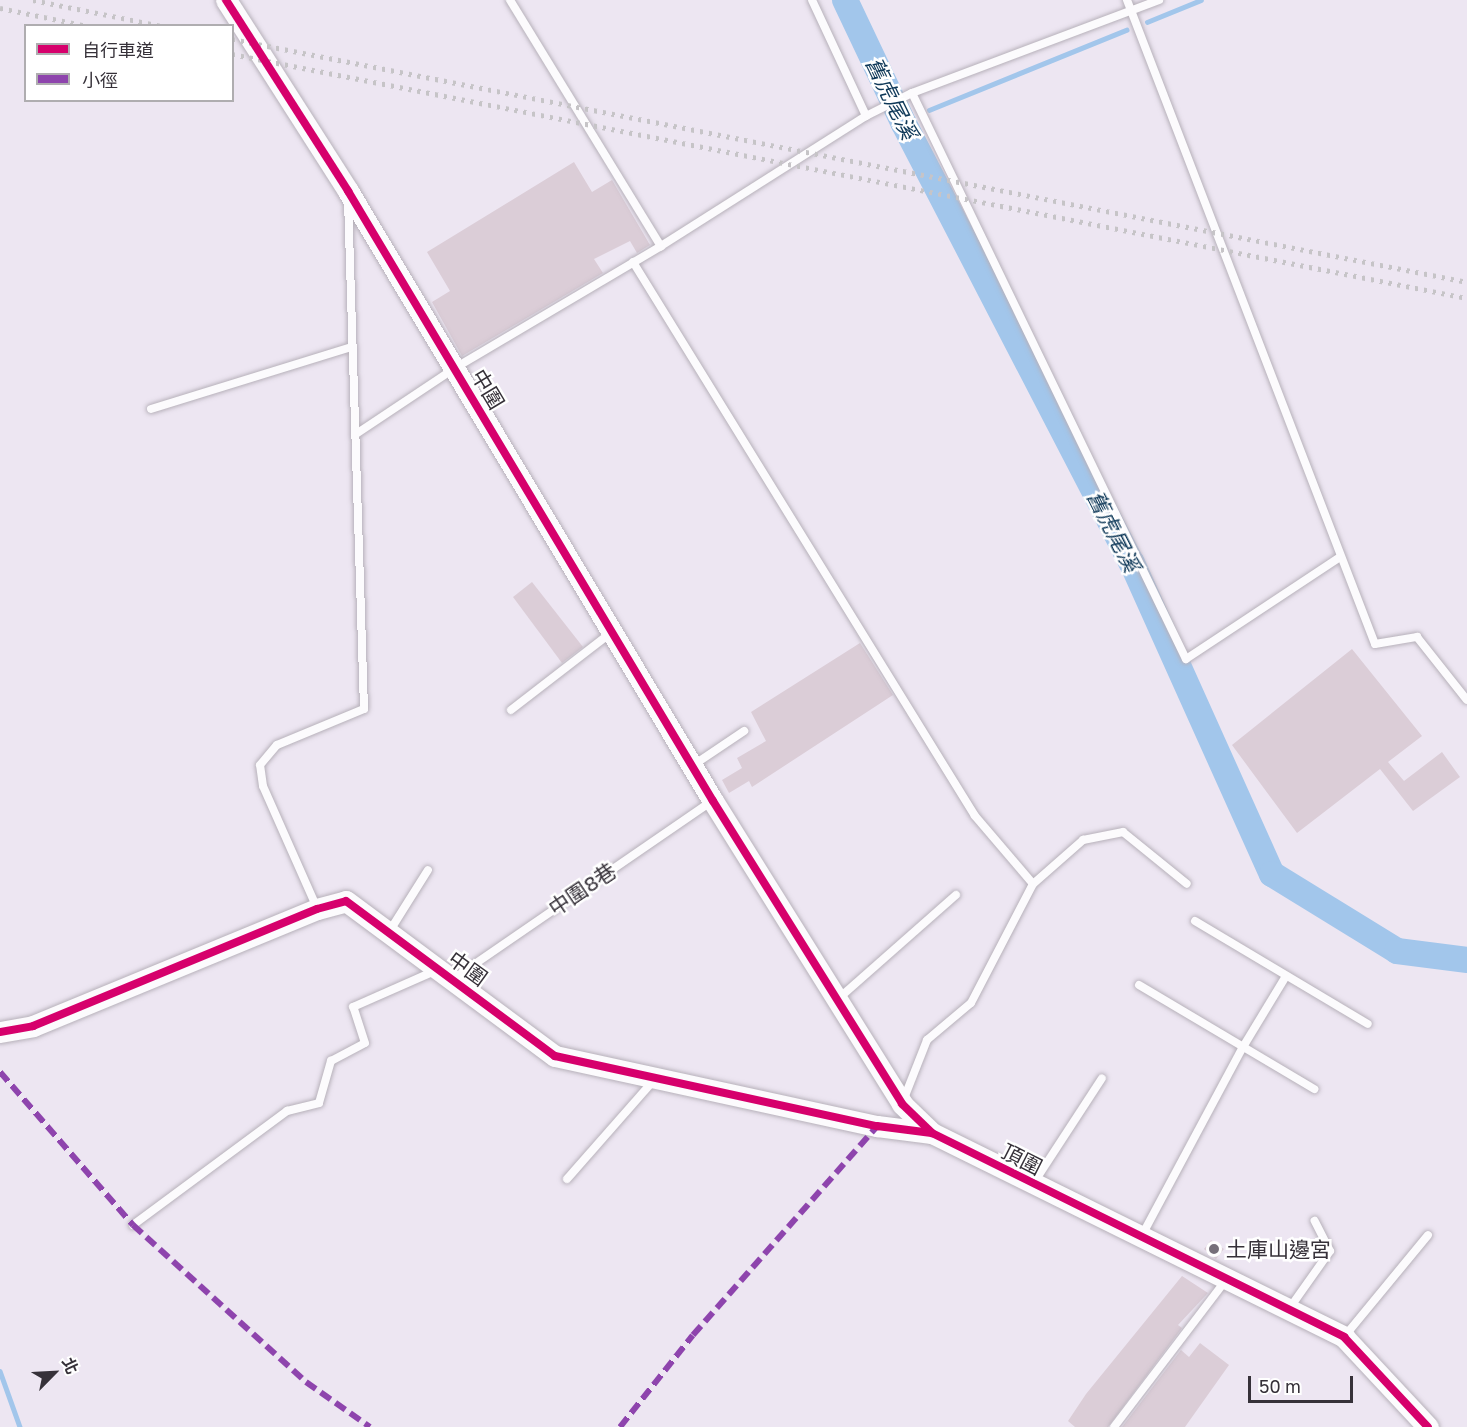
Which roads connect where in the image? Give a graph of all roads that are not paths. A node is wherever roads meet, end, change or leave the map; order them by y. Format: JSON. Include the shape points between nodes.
{"nodes":[{"id":1,"x":226,"y":0,"type":"edge"},
{"id":2,"x":510,"y":0,"type":"edge"},
{"id":3,"x":812,"y":0,"type":"edge"},
{"id":4,"x":1127,"y":0,"type":"edge"},
{"id":5,"x":1159,"y":0,"type":"edge"},
{"id":6,"x":1131,"y":11,"type":"junction"},
{"id":7,"x":908,"y":95,"type":"junction"},
{"id":8,"x":866,"y":116,"type":"junction"},
{"id":9,"x":348,"y":191,"type":"junction"},
{"id":10,"x":661,"y":246,"type":"junction"},
{"id":11,"x":633,"y":262,"type":"junction"},
{"id":12,"x":351,"y":347,"type":"junction"},
{"id":13,"x":455,"y":368,"type":"junction"},
{"id":14,"x":152,"y":409,"type":"dead end"},
{"id":15,"x":356,"y":434,"type":"junction"},
{"id":16,"x":1340,"y":557,"type":"junction"},
{"id":17,"x":612,"y":632,"type":"junction"},
{"id":18,"x":1467,"y":700,"type":"edge"},
{"id":19,"x":511,"y":710,"type":"dead end"},
{"id":20,"x":744,"y":731,"type":"dead end"},
{"id":21,"x":692,"y":766,"type":"junction"},
{"id":22,"x":713,"y":801,"type":"junction"},
{"id":23,"x":428,"y":870,"type":"dead end"},
{"id":24,"x":1033,"y":884,"type":"junction"},
{"id":25,"x":1187,"y":884,"type":"dead end"},
{"id":26,"x":956,"y":895,"type":"dead end"},
{"id":27,"x":317,"y":909,"type":"junction"},
{"id":28,"x":1195,"y":921,"type":"dead end"},
{"id":29,"x":389,"y":933,"type":"junction"},
{"id":30,"x":446,"y":974,"type":"junction"},
{"id":31,"x":1286,"y":976,"type":"junction"},
{"id":32,"x":1139,"y":985,"type":"dead end"},
{"id":33,"x":839,"y":998,"type":"junction"},
{"id":34,"x":1368,"y":1024,"type":"dead end"},
{"id":35,"x":0,"y":1032,"type":"edge"},
{"id":36,"x":1243,"y":1047,"type":"junction"},
{"id":37,"x":657,"y":1078,"type":"junction"},
{"id":38,"x":1102,"y":1078,"type":"dead end"},
{"id":39,"x":1314,"y":1089,"type":"dead end"},
{"id":40,"x":902,"y":1104,"type":"junction"},
{"id":41,"x":932,"y":1133,"type":"junction"},
{"id":42,"x":567,"y":1179,"type":"dead end"},
{"id":43,"x":1033,"y":1184,"type":"junction"},
{"id":44,"x":1315,"y":1221,"type":"dead end"},
{"id":45,"x":133,"y":1224,"type":"dead end"},
{"id":46,"x":1428,"y":1235,"type":"dead end"},
{"id":47,"x":1140,"y":1238,"type":"junction"},
{"id":48,"x":1227,"y":1280,"type":"junction"},
{"id":49,"x":1289,"y":1310,"type":"junction"},
{"id":50,"x":1344,"y":1337,"type":"junction"},
{"id":51,"x":1114,"y":1427,"type":"edge"},
{"id":52,"x":1428,"y":1427,"type":"edge"}],
"edges":[{"from":1,"to":9,"type":"street","name":"中圍"},
{"from":2,"to":10,"type":"lane"},
{"from":3,"to":8,"type":"lane"},
{"from":4,"to":6,"type":"lane"},
{"from":5,"to":6,"type":"lane"},
{"from":6,"to":7,"type":"lane"},
{"from":6,"to":16,"type":"lane"},
{"from":7,"to":8,"type":"lane"},
{"from":7,"to":16,"type":"lane","via":[[1186,659]]},
{"from":8,"to":10,"type":"lane"},
{"from":9,"to":12,"type":"lane"},
{"from":9,"to":13,"type":"street","name":"中圍"},
{"from":10,"to":11,"type":"lane"},
{"from":11,"to":13,"type":"lane"},
{"from":11,"to":24,"type":"lane","via":[[975,816]]},
{"from":12,"to":14,"type":"lane"},
{"from":12,"to":15,"type":"lane"},
{"from":13,"to":15,"type":"lane"},
{"from":13,"to":17,"type":"street","name":"中圍"},
{"from":15,"to":27,"type":"lane","via":[[364,709],[277,745],[260,765],[263,786]]},
{"from":16,"to":18,"type":"lane","via":[[1375,644],[1417,637]]},
{"from":17,"to":19,"type":"lane"},
{"from":17,"to":21,"type":"street","name":"中圍"},
{"from":20,"to":21,"type":"lane"},
{"from":21,"to":22,"type":"street","name":"中圍"},
{"from":22,"to":30,"type":"lane","name":"中圍8巷"},
{"from":22,"to":33,"type":"street","name":"頂圍"},
{"from":23,"to":29,"type":"lane"},
{"from":24,"to":25,"type":"lane","via":[[1083,840],[1123,832]]},
{"from":24,"to":40,"type":"lane","via":[[970,1002],[927,1040]]},
{"from":26,"to":33,"type":"lane"},
{"from":27,"to":29,"type":"street","name":"中圍","via":[[346,902]]},
{"from":27,"to":35,"type":"street","name":"中圍","via":[[33,1026]]},
{"from":28,"to":31,"type":"lane"},
{"from":29,"to":30,"type":"street","name":"中圍"},
{"from":30,"to":37,"type":"street","name":"中圍","via":[[555,1056]]},
{"from":30,"to":45,"type":"lane","name":"中圍8巷","via":[[353,1007],[365,1043],[331,1061],[319,1103],[287,1111]]},
{"from":31,"to":34,"type":"lane"},
{"from":31,"to":36,"type":"lane"},
{"from":32,"to":36,"type":"lane"},
{"from":33,"to":40,"type":"street","name":"頂圍"},
{"from":36,"to":39,"type":"lane"},
{"from":36,"to":47,"type":"lane"},
{"from":37,"to":41,"type":"street","name":"中圍","via":[[878,1126]]},
{"from":37,"to":42,"type":"lane"},
{"from":38,"to":43,"type":"lane"},
{"from":40,"to":41,"type":"street","name":"頂圍"},
{"from":41,"to":43,"type":"street","name":"頂圍"},
{"from":43,"to":47,"type":"street","name":"頂圍"},
{"from":44,"to":49,"type":"lane","via":[[1330,1251]]},
{"from":46,"to":50,"type":"lane"},
{"from":47,"to":48,"type":"street","name":"頂圍"},
{"from":48,"to":49,"type":"street","name":"頂圍"},
{"from":48,"to":51,"type":"lane"},
{"from":49,"to":50,"type":"street","name":"頂圍"},
{"from":50,"to":52,"type":"street","name":"頂圍"}]}
